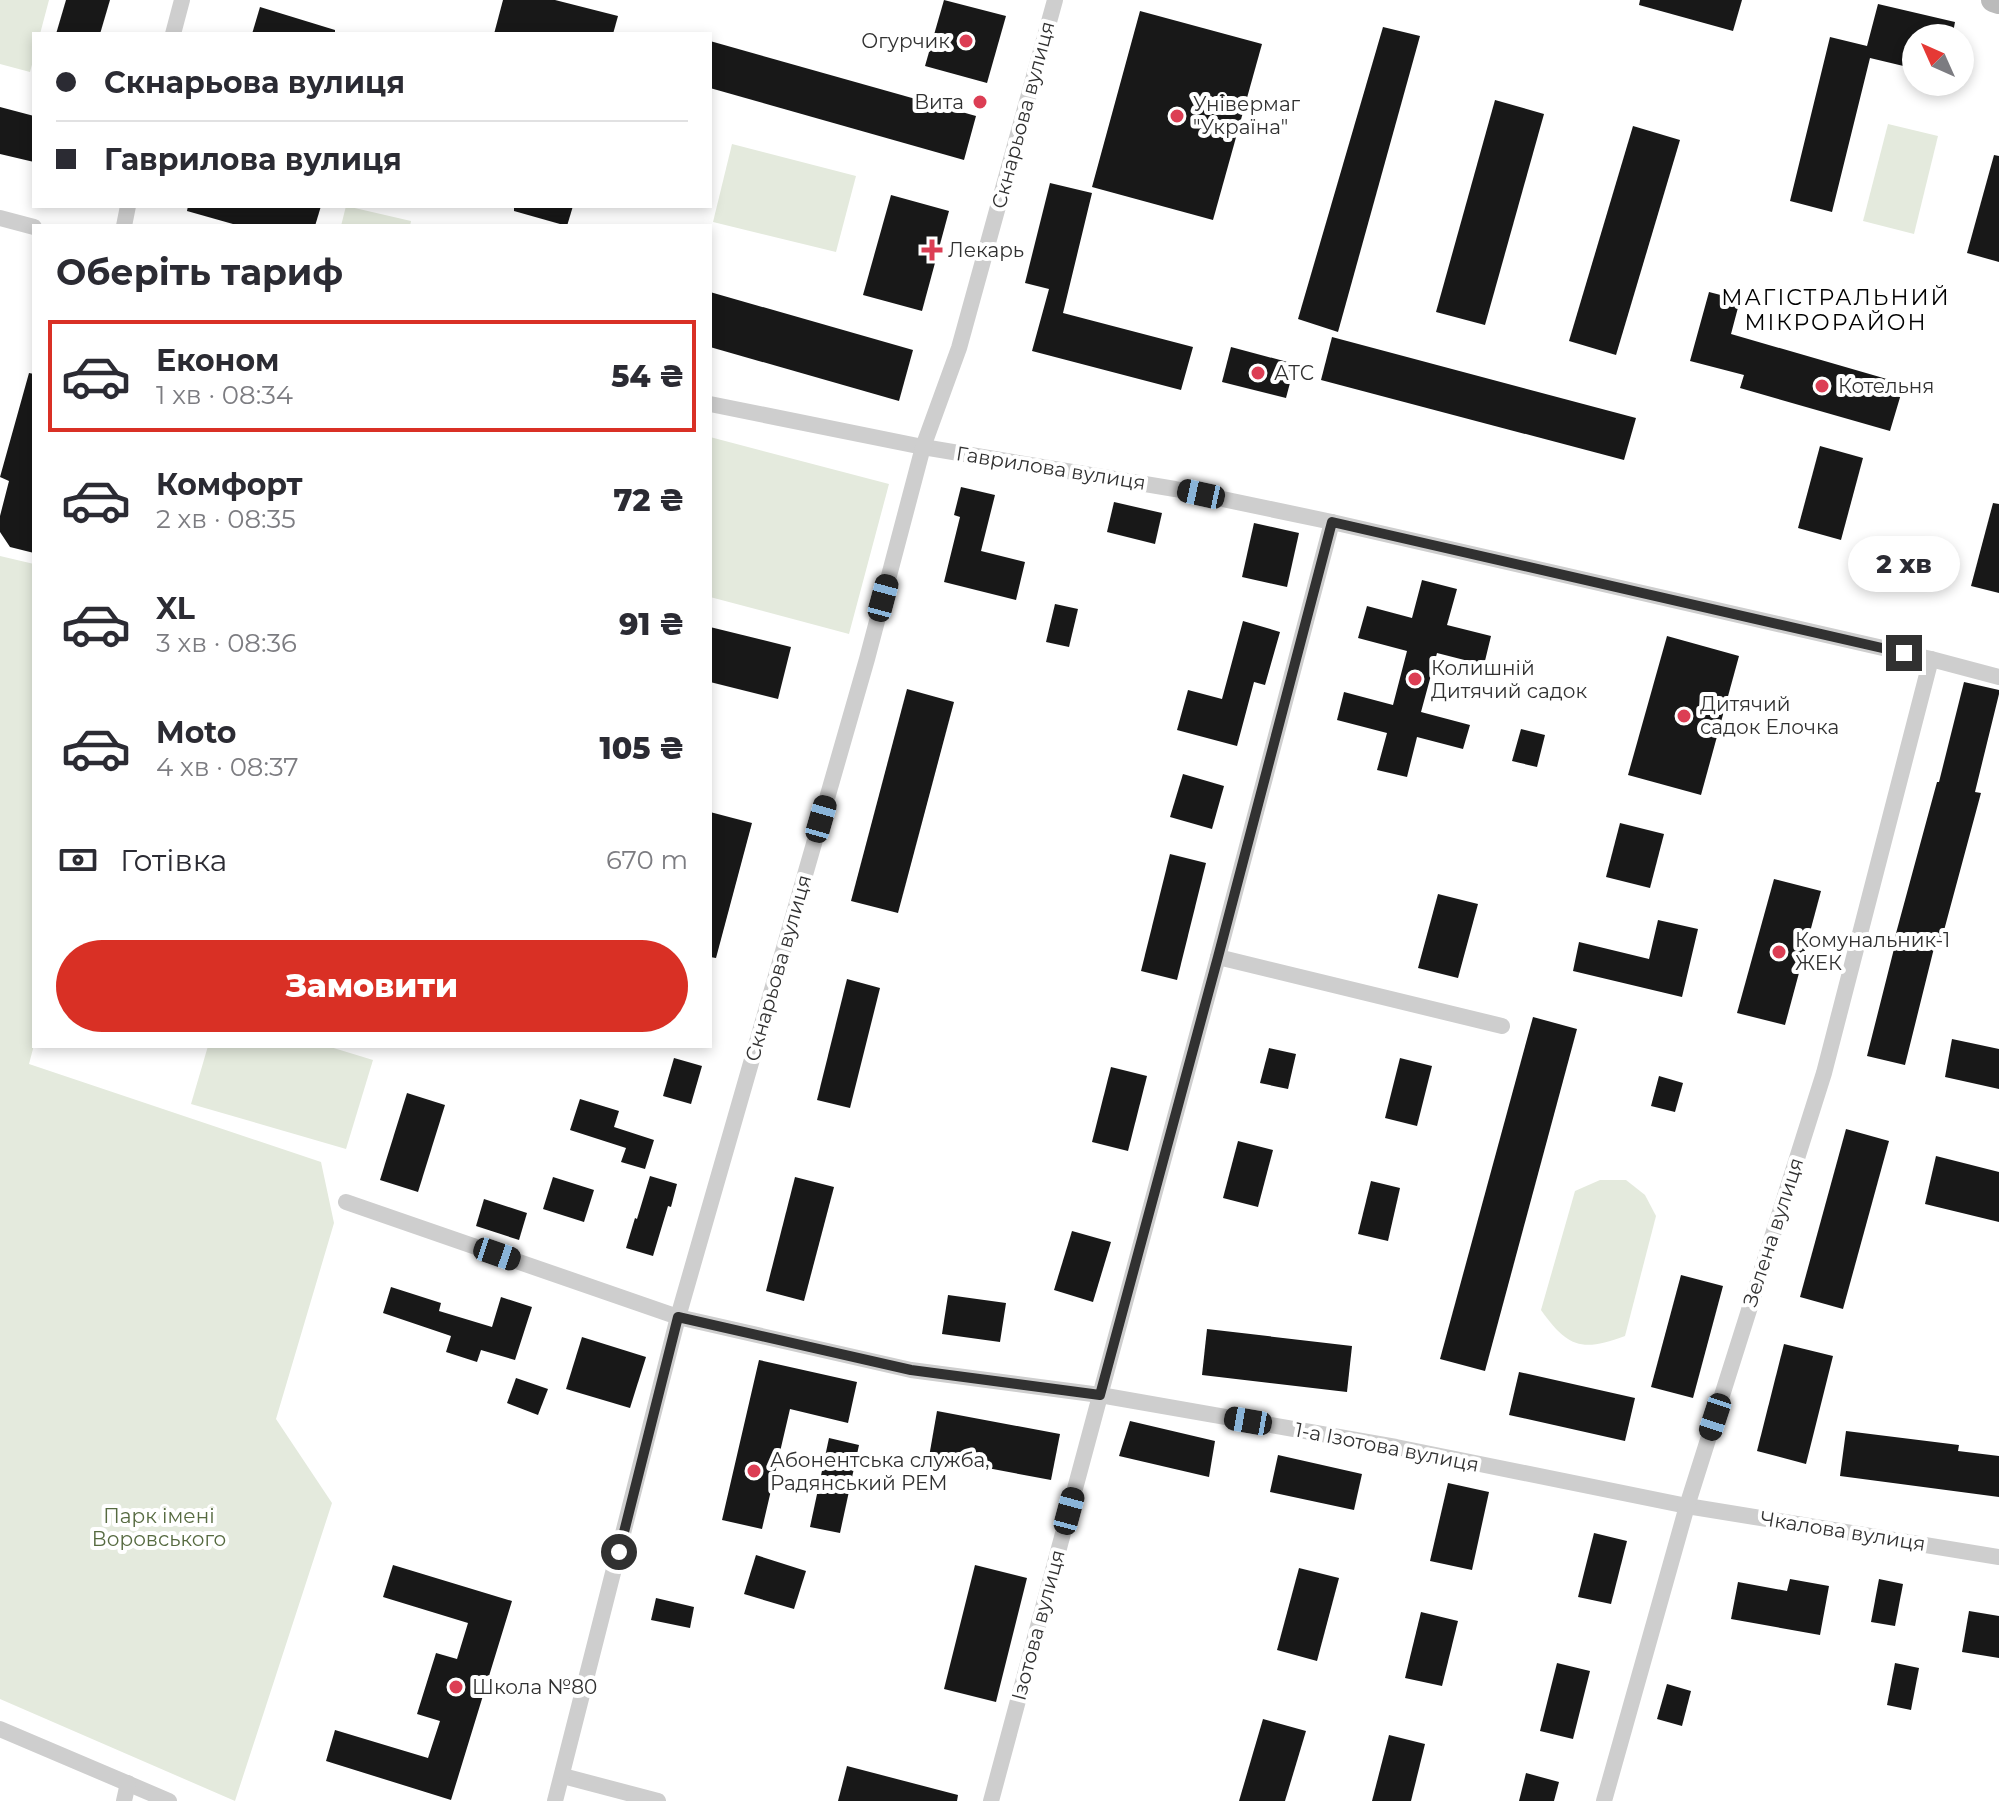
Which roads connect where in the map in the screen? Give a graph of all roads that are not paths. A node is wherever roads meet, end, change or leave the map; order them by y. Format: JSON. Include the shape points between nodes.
{"nodes":[{"id":1,"x":182,"y":0,"type":"edge"},
{"id":2,"x":1055,"y":0,"type":"edge"},
{"id":3,"x":1993,"y":0,"type":"edge"},
{"id":4,"x":1999,"y":2,"type":"edge"},
{"id":5,"x":174,"y":32,"type":"edge"},
{"id":6,"x":0,"y":218,"type":"edge"},
{"id":7,"x":32,"y":226,"type":"edge"},
{"id":8,"x":712,"y":404,"type":"edge"},
{"id":9,"x":923,"y":447,"type":"junction"},
{"id":10,"x":1332,"y":522,"type":"junction"},
{"id":11,"x":1931,"y":659,"type":"junction"},
{"id":12,"x":1999,"y":677,"type":"edge"},
{"id":13,"x":1218,"y":957,"type":"junction"},
{"id":14,"x":1502,"y":1026,"type":"dead end"},
{"id":15,"x":346,"y":1202,"type":"dead end"},
{"id":16,"x":678,"y":1317,"type":"junction"},
{"id":17,"x":1100,"y":1395,"type":"junction"},
{"id":18,"x":1687,"y":1506,"type":"junction"},
{"id":19,"x":1999,"y":1557,"type":"edge"},
{"id":20,"x":0,"y":1729,"type":"edge"},
{"id":21,"x":563,"y":1776,"type":"junction"},
{"id":22,"x":128,"y":1783,"type":"junction"},
{"id":23,"x":124,"y":1801,"type":"edge"},
{"id":24,"x":169,"y":1801,"type":"edge"},
{"id":25,"x":555,"y":1801,"type":"edge"},
{"id":26,"x":658,"y":1801,"type":"edge"},
{"id":27,"x":991,"y":1801,"type":"edge"},
{"id":28,"x":1604,"y":1801,"type":"edge"}],
"edges":[{"from":1,"to":5,"type":"street"},
{"from":2,"to":9,"type":"street","name":"Скнарьова вулиця","via":[[959,348]]},
{"from":3,"to":4,"type":"street"},
{"from":6,"to":7,"type":"street"},
{"from":8,"to":9,"type":"street","name":"Гаврилова вулиця"},
{"from":9,"to":10,"type":"street","name":"Гаврилова вулиця","via":[[1175,489]]},
{"from":9,"to":16,"type":"street","name":"Скнарьова вулиця"},
{"from":10,"to":11,"type":"street","name":"Гаврилова вулиця"},
{"from":10,"to":13,"type":"street","name":"Ізотова вулиця"},
{"from":11,"to":12,"type":"street","name":"Гаврилова вулиця"},
{"from":11,"to":18,"type":"street","name":"Зелена вулиця","via":[[1824,1073]]},
{"from":13,"to":14,"type":"street"},
{"from":13,"to":17,"type":"street","name":"Ізотова вулиця"},
{"from":15,"to":16,"type":"street","name":"1-а Ізотова вулиця"},
{"from":16,"to":17,"type":"street","name":"1-а Ізотова вулиця","via":[[911,1370]]},
{"from":16,"to":21,"type":"street","name":"Скнарьова вулиця"},
{"from":17,"to":18,"type":"street","name":"1-а Ізотова вулиця"},
{"from":17,"to":27,"type":"street","name":"Ізотова вулиця"},
{"from":18,"to":19,"type":"street","name":"Чкалова вулиця"},
{"from":18,"to":28,"type":"street","name":"Зелена вулиця"},
{"from":20,"to":22,"type":"street"},
{"from":21,"to":25,"type":"street","name":"Скнарьова вулиця"},
{"from":21,"to":26,"type":"street"},
{"from":22,"to":23,"type":"street"},
{"from":22,"to":24,"type":"street"}]}
